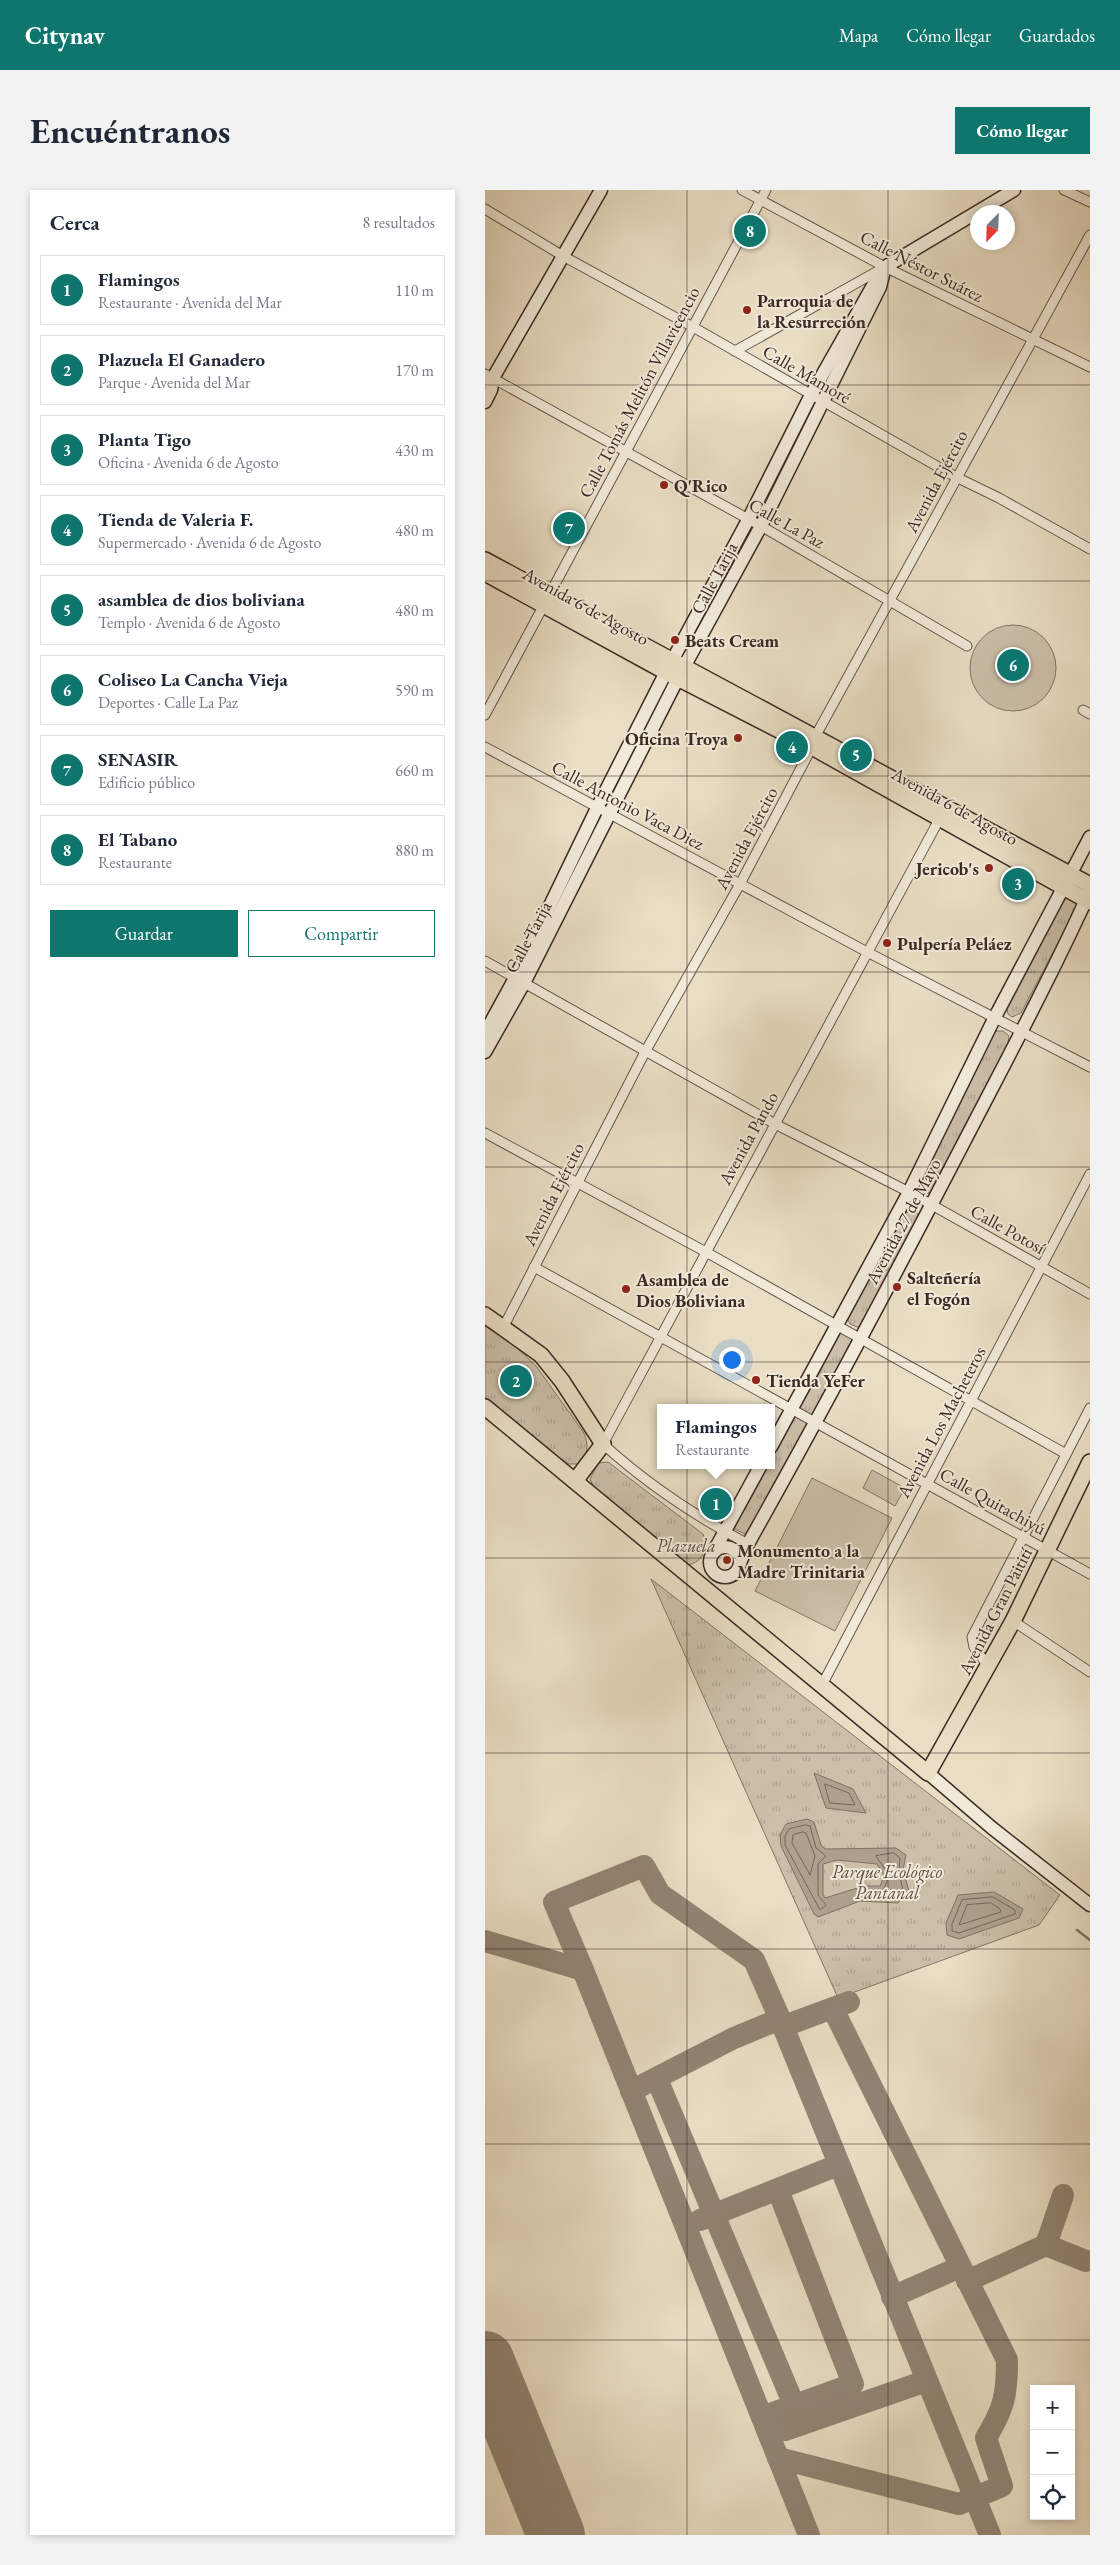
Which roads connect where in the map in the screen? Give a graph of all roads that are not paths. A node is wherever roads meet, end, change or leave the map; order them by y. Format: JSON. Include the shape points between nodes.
{"nodes":[{"id":1,"x":601,"y":190,"type":"edge"},
{"id":2,"x":742,"y":190,"type":"edge"},
{"id":3,"x":766,"y":190,"type":"edge"},
{"id":4,"x":1014,"y":190,"type":"edge"},
{"id":5,"x":1064,"y":190,"type":"edge"},
{"id":6,"x":760,"y":200,"type":"junction"},
{"id":7,"x":1090,"y":202,"type":"edge"},
{"id":8,"x":485,"y":208,"type":"edge"},
{"id":9,"x":1090,"y":235,"type":"edge"},
{"id":10,"x":563,"y":256,"type":"junction"},
{"id":11,"x":883,"y":271,"type":"junction"},
{"id":12,"x":693,"y":327,"type":"junction"},
{"id":13,"x":1031,"y":339,"type":"junction"},
{"id":14,"x":735,"y":351,"type":"junction"},
{"id":15,"x":1090,"y":367,"type":"edge"},
{"id":16,"x":488,"y":378,"type":"edge"},
{"id":17,"x":811,"y":395,"type":"junction"},
{"id":18,"x":485,"y":402,"type":"edge"},
{"id":19,"x":824,"y":402,"type":"junction"},
{"id":20,"x":626,"y":450,"type":"junction"},
{"id":21,"x":956,"y":477,"type":"junction"},
{"id":22,"x":748,"y":520,"type":"junction"},
{"id":23,"x":761,"y":526,"type":"junction"},
{"id":24,"x":1090,"y":538,"type":"edge"},
{"id":25,"x":1088,"y":547,"type":"edge"},
{"id":26,"x":485,"y":560,"type":"edge"},
{"id":27,"x":485,"y":573,"type":"edge"},
{"id":28,"x":547,"y":599,"type":"junction"},
{"id":29,"x":890,"y":599,"type":"junction"},
{"id":30,"x":967,"y":646,"type":"dead end"},
{"id":31,"x":676,"y":669,"type":"junction"},
{"id":32,"x":485,"y":716,"type":"edge"},
{"id":33,"x":814,"y":742,"type":"junction"},
{"id":34,"x":485,"y":747,"type":"edge"},
{"id":35,"x":597,"y":808,"type":"junction"},
{"id":36,"x":943,"y":813,"type":"junction"},
{"id":37,"x":611,"y":815,"type":"junction"},
{"id":38,"x":1090,"y":837,"type":"edge"},
{"id":39,"x":1067,"y":882,"type":"junction"},
{"id":40,"x":740,"y":884,"type":"junction"},
{"id":41,"x":1089,"y":894,"type":"edge"},
{"id":42,"x":869,"y":952,"type":"junction"},
{"id":43,"x":485,"y":961,"type":"edge"},
{"id":44,"x":519,"y":981,"type":"junction"},
{"id":45,"x":995,"y":1017,"type":"junction"},
{"id":46,"x":1022,"y":1030,"type":"junction"},
{"id":47,"x":485,"y":1033,"type":"edge"},
{"id":48,"x":485,"y":1052,"type":"edge"},
{"id":49,"x":645,"y":1052,"type":"junction"},
{"id":50,"x":1090,"y":1067,"type":"edge"},
{"id":51,"x":777,"y":1125,"type":"junction"},
{"id":52,"x":485,"y":1133,"type":"edge"},
{"id":53,"x":1090,"y":1174,"type":"edge"},
{"id":54,"x":577,"y":1182,"type":"junction"},
{"id":55,"x":909,"y":1192,"type":"junction"},
{"id":56,"x":931,"y":1205,"type":"junction"},
{"id":57,"x":706,"y":1252,"type":"junction"},
{"id":58,"x":1041,"y":1266,"type":"junction"},
{"id":59,"x":534,"y":1267,"type":"junction"},
{"id":60,"x":1090,"y":1294,"type":"edge"},
{"id":61,"x":485,"y":1315,"type":"edge"},
{"id":62,"x":504,"y":1326,"type":"junction"},
{"id":63,"x":838,"y":1326,"type":"junction"},
{"id":64,"x":660,"y":1338,"type":"junction"},
{"id":65,"x":860,"y":1338,"type":"junction"},
{"id":66,"x":971,"y":1399,"type":"junction"},
{"id":67,"x":485,"y":1407,"type":"edge"},
{"id":68,"x":1090,"y":1408,"type":"edge"},
{"id":69,"x":792,"y":1409,"type":"junction"},
{"id":70,"x":816,"y":1423,"type":"junction"},
{"id":71,"x":775,"y":1440,"type":"edge"},
{"id":72,"x":603,"y":1444,"type":"junction"},
{"id":73,"x":1066,"y":1454,"type":"junction"},
{"id":74,"x":1090,"y":1462,"type":"edge"},
{"id":75,"x":759,"y":1469,"type":"edge"},
{"id":76,"x":575,"y":1481,"type":"junction"},
{"id":77,"x":927,"y":1483,"type":"junction"},
{"id":78,"x":724,"y":1532,"type":"junction"},
{"id":79,"x":1024,"y":1537,"type":"junction"},
{"id":80,"x":748,"y":1544,"type":"junction"},
{"id":81,"x":1047,"y":1549,"type":"junction"},
{"id":82,"x":714,"y":1551,"type":"junction"},
{"id":83,"x":741,"y":1563,"type":"junction"},
{"id":84,"x":1090,"y":1574,"type":"edge"},
{"id":85,"x":719,"y":1576,"type":"junction"},
{"id":86,"x":708,"y":1590,"type":"junction"},
{"id":87,"x":1013,"y":1621,"type":"junction"},
{"id":88,"x":988,"y":1666,"type":"junction"},
{"id":89,"x":1090,"y":1672,"type":"edge"},
{"id":90,"x":822,"y":1685,"type":"junction"},
{"id":91,"x":928,"y":1773,"type":"junction"},
{"id":92,"x":1090,"y":1905,"type":"edge"}],
"edges":[{"from":1,"to":10,"type":"street"},
{"from":2,"to":6,"type":"street","name":"Calle Néstor Suárez"},
{"from":3,"to":6,"type":"street","name":"Calle Tomás Melitón Villavicencio"},
{"from":4,"to":11,"type":"street"},
{"from":5,"to":7,"type":"street"},
{"from":6,"to":11,"type":"street","name":"Calle Néstor Suárez"},
{"from":6,"to":12,"type":"street","name":"Calle Tomás Melitón Villavicencio"},
{"from":8,"to":10,"type":"street","name":"Calle Mamoré"},
{"from":9,"to":13,"type":"street","name":"Avenida Ejército"},
{"from":10,"to":12,"type":"street","name":"Calle Mamoré"},
{"from":10,"to":16,"type":"street"},
{"from":11,"to":13,"type":"street","name":"Calle Néstor Suárez"},
{"from":11,"to":14,"type":"street"},
{"from":11,"to":17,"type":"street","name":"Calle Tarija"},
{"from":11,"to":19,"type":"street","name":"Calle Tarija","via":[[880,287]]},
{"from":12,"to":14,"type":"street","name":"Calle Mamoré"},
{"from":12,"to":20,"type":"street","name":"Calle Tomás Melitón Villavicencio"},
{"from":13,"to":15,"type":"street","name":"Calle Néstor Suárez"},
{"from":13,"to":21,"type":"street","name":"Avenida Ejército"},
{"from":14,"to":17,"type":"street","name":"Calle Mamoré"},
{"from":16,"to":18,"type":"street","via":[[491,390]]},
{"from":16,"to":20,"type":"street","name":"Calle La Paz"},
{"from":17,"to":19,"type":"street","name":"Calle Mamoré"},
{"from":17,"to":22,"type":"street","name":"Calle Tarija"},
{"from":19,"to":21,"type":"street","name":"Calle Mamoré"},
{"from":19,"to":23,"type":"street","name":"Calle Tarija"},
{"from":20,"to":22,"type":"street","name":"Calle La Paz"},
{"from":20,"to":28,"type":"street","name":"Calle Tomás Melitón Villavicencio"},
{"from":21,"to":25,"type":"street","name":"Calle Mamoré"},
{"from":21,"to":29,"type":"street","name":"Avenida Ejército"},
{"from":22,"to":23,"type":"street","name":"Calle La Paz"},
{"from":22,"to":31,"type":"street","name":"Calle Tarija"},
{"from":23,"to":29,"type":"street","name":"Calle La Paz"},
{"from":23,"to":31,"type":"street","name":"Calle Tarija"},
{"from":24,"to":25,"type":"street"},
{"from":26,"to":28,"type":"main road","name":"Avenida 6 de Agosto"},
{"from":27,"to":28,"type":"main road","name":"Avenida 6 de Agosto"},
{"from":28,"to":31,"type":"main road","name":"Avenida 6 de Agosto"},
{"from":28,"to":32,"type":"street","name":"Calle Tomás Melitón Villavicencio"},
{"from":29,"to":30,"type":"street","name":"Calle La Paz"},
{"from":29,"to":33,"type":"street","name":"Avenida Ejército"},
{"from":31,"to":33,"type":"main road","name":"Avenida 6 de Agosto"},
{"from":31,"to":35,"type":"street","name":"Calle Tarija"},
{"from":31,"to":37,"type":"street","name":"Calle Tarija"},
{"from":33,"to":36,"type":"main road","name":"Avenida 6 de Agosto"},
{"from":33,"to":40,"type":"street","name":"Avenida Ejército"},
{"from":34,"to":35,"type":"street","name":"Calle Antonio Vaca Diez"},
{"from":35,"to":37,"type":"street","name":"Calle Antonio Vaca Diez"},
{"from":35,"to":44,"type":"street","name":"Calle Tarija"},
{"from":36,"to":39,"type":"main road","name":"Avenida 6 de Agosto"},
{"from":36,"to":42,"type":"street","name":"Avenida Pando"},
{"from":37,"to":40,"type":"street","name":"Calle Antonio Vaca Diez"},
{"from":37,"to":44,"type":"street","name":"Calle Tarija"},
{"from":38,"to":39,"type":"street","name":"Avenida 27 de Mayo"},
{"from":39,"to":41,"type":"main road","name":"Avenida 6 de Agosto"},
{"from":39,"to":45,"type":"street","name":"Avenida 27 de Mayo"},
{"from":40,"to":42,"type":"street","name":"Calle Antonio Vaca Diez"},
{"from":40,"to":49,"type":"street","name":"Avenida Ejército"},
{"from":41,"to":46,"type":"street","name":"Avenida 27 de Mayo"},
{"from":42,"to":45,"type":"street","name":"Calle Antonio Vaca Diez"},
{"from":42,"to":51,"type":"street","name":"Avenida Pando"},
{"from":43,"to":44,"type":"street","name":"Calle Potosí"},
{"from":44,"to":47,"type":"street","name":"Calle Tarija"},
{"from":44,"to":48,"type":"street","name":"Calle Tarija"},
{"from":44,"to":49,"type":"street","name":"Calle Potosí"},
{"from":45,"to":46,"type":"street","name":"Calle Antonio Vaca Diez"},
{"from":45,"to":55,"type":"street","name":"Avenida 27 de Mayo"},
{"from":46,"to":50,"type":"street","name":"Calle Antonio Vaca Diez"},
{"from":46,"to":56,"type":"street","name":"Avenida 27 de Mayo"},
{"from":49,"to":51,"type":"street","name":"Calle Potosí"},
{"from":49,"to":54,"type":"street","name":"Avenida Ejército"},
{"from":51,"to":55,"type":"street","name":"Calle Potosí"},
{"from":51,"to":57,"type":"street","name":"Avenida Pando"},
{"from":52,"to":54,"type":"street"},
{"from":53,"to":58,"type":"street","name":"Avenida Los Macheteros"},
{"from":54,"to":57,"type":"street"},
{"from":54,"to":59,"type":"street","name":"Avenida Ejército"},
{"from":55,"to":56,"type":"street","name":"Calle Potosí"},
{"from":55,"to":63,"type":"street","name":"Avenida 27 de Mayo"},
{"from":56,"to":58,"type":"street","name":"Calle Potosí"},
{"from":56,"to":65,"type":"street","name":"Avenida 27 de Mayo"},
{"from":57,"to":63,"type":"street"},
{"from":57,"to":64,"type":"street","name":"Avenida Pando"},
{"from":58,"to":60,"type":"street","name":"Calle Potosí"},
{"from":58,"to":66,"type":"street","name":"Avenida Los Macheteros"},
{"from":59,"to":62,"type":"street","name":"Avenida Ejército"},
{"from":59,"to":64,"type":"street","name":"Calle Quitachiyú"},
{"from":61,"to":62,"type":"main road"},
{"from":62,"to":72,"type":"main road","via":[[541,1355]]},
{"from":63,"to":65,"type":"street"},
{"from":63,"to":69,"type":"street","name":"Avenida 27 de Mayo"},
{"from":64,"to":69,"type":"street","name":"Calle Quitachiyú"},
{"from":64,"to":72,"type":"street","name":"Avenida Pando"},
{"from":65,"to":66,"type":"street"},
{"from":65,"to":70,"type":"street","name":"Avenida 27 de Mayo"},
{"from":66,"to":73,"type":"street"},
{"from":66,"to":77,"type":"street","name":"Avenida Los Macheteros"},
{"from":67,"to":76,"type":"main road"},
{"from":68,"to":73,"type":"street"},
{"from":69,"to":70,"type":"street","name":"Calle Quitachiyú"},
{"from":69,"to":71,"type":"street","name":"Avenida 27 de Mayo"},
{"from":70,"to":77,"type":"street","name":"Calle Quitachiyú"},
{"from":70,"to":80,"type":"street","name":"Avenida 27 de Mayo"},
{"from":72,"to":76,"type":"main road","name":"Avenida Pando"},
{"from":72,"to":78,"type":"street","via":[[636,1474]]},
{"from":73,"to":79,"type":"street"},
{"from":74,"to":81,"type":"main road","name":"Avenida Gran Paitití"},
{"from":75,"to":78,"type":"street"},
{"from":76,"to":86,"type":"main road"},
{"from":77,"to":79,"type":"street","name":"Calle Quitachiyú"},
{"from":77,"to":90,"type":"street","name":"Avenida Los Macheteros"},
{"from":78,"to":80,"type":"street"},
{"from":78,"to":82,"type":"street"},
{"from":79,"to":81,"type":"street","name":"Calle Quitachiyú"},
{"from":79,"to":88,"type":"street","via":[[972,1637],[974,1647]]},
{"from":80,"to":83,"type":"street","name":"Avenida 27 de Mayo"},
{"from":81,"to":84,"type":"street","name":"Calle Quitachiyú"},
{"from":81,"to":87,"type":"main road","name":"Avenida Gran Paitití"},
{"from":82,"to":83,"type":"street","via":[[724,1547],[734,1550]]},
{"from":82,"to":85,"type":"street","via":[[710,1565]]},
{"from":83,"to":85,"type":"street","via":[[733,1575]]},
{"from":85,"to":86,"type":"street"},
{"from":86,"to":90,"type":"main road"},
{"from":87,"to":88,"type":"main road","name":"Avenida Gran Paitití"},
{"from":87,"to":89,"type":"street"},
{"from":88,"to":91,"type":"main road","name":"Avenida Gran Paitití"},
{"from":90,"to":91,"type":"main road"},
{"from":91,"to":92,"type":"street"}]}
